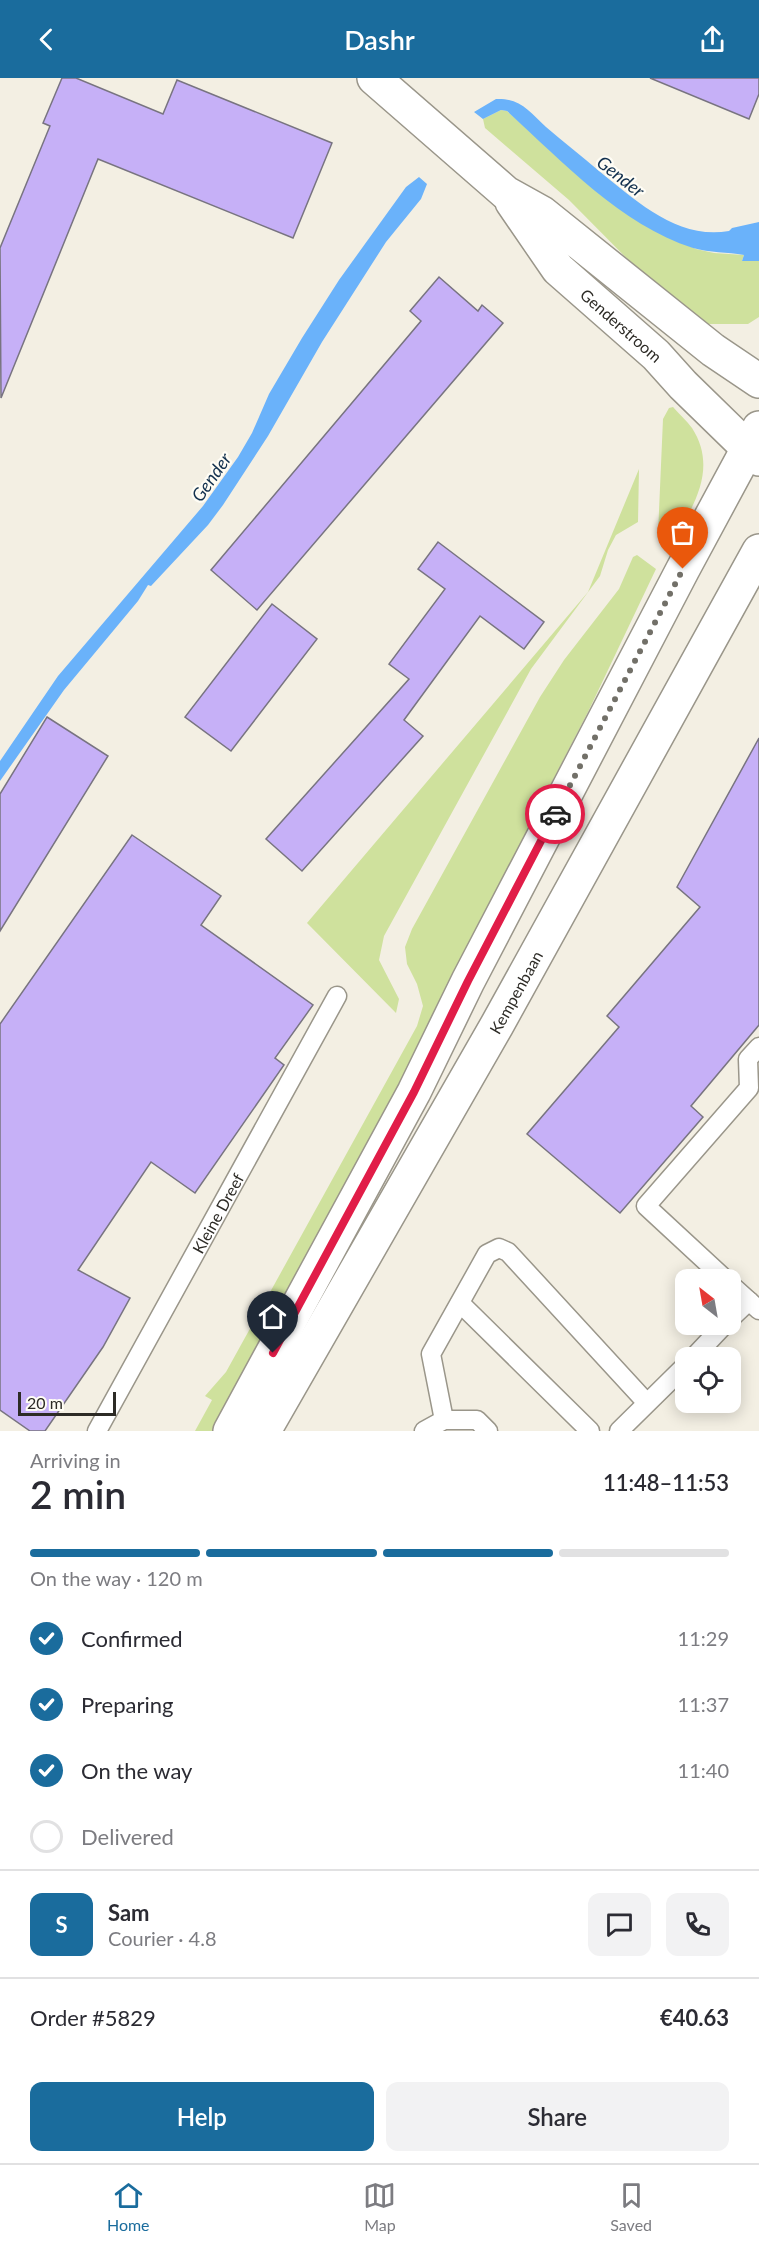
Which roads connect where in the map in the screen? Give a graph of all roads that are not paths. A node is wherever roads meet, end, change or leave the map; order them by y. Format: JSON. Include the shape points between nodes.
{"nodes":[{"id":1,"x":374,"y":78,"type":"edge"},
{"id":2,"x":506,"y":193,"type":"junction"},
{"id":3,"x":759,"y":381,"type":"edge"},
{"id":4,"x":755,"y":446,"type":"edge"},
{"id":5,"x":759,"y":551,"type":"edge"},
{"id":6,"x":337,"y":996,"type":"dead end"},
{"id":7,"x":759,"y":1047,"type":"edge"},
{"id":8,"x":714,"y":1269,"type":"edge"},
{"id":9,"x":741,"y":1294,"type":"edge"},
{"id":10,"x":460,"y":1303,"type":"junction"},
{"id":11,"x":754,"y":1306,"type":"edge"},
{"id":12,"x":715,"y":1335,"type":"edge"},
{"id":13,"x":703,"y":1347,"type":"edge"},
{"id":14,"x":675,"y":1375,"type":"edge"},
{"id":15,"x":646,"y":1402,"type":"junction"},
{"id":16,"x":444,"y":1420,"type":"junction"},
{"id":17,"x":97,"y":1431,"type":"edge"},
{"id":18,"x":230,"y":1431,"type":"edge"},
{"id":19,"x":264,"y":1431,"type":"edge"},
{"id":20,"x":424,"y":1431,"type":"edge"},
{"id":21,"x":488,"y":1431,"type":"edge"},
{"id":22,"x":591,"y":1431,"type":"edge"},
{"id":23,"x":619,"y":1431,"type":"edge"}],
"edges":[{"from":1,"to":2,"type":"main road","name":"Genderstroom"},
{"from":2,"to":3,"type":"main road","name":"Genderstroom","via":[[542,213],[713,350]]},
{"from":2,"to":4,"type":"main road","name":"Genderstroom","via":[[558,268]]},
{"from":4,"to":18,"type":"main road","via":[[678,579],[414,1092]]},
{"from":5,"to":19,"type":"main road","name":"Kempenbaan","via":[[502,1015]]},
{"from":6,"to":17,"type":"lane","name":"Kleine Dreef"},
{"from":7,"to":8,"type":"lane","via":[[748,1059],[749,1088],[646,1206]]},
{"from":9,"to":11,"type":"lane"},
{"from":10,"to":15,"type":"lane","via":[[487,1254],[499,1248],[508,1252]]},
{"from":10,"to":16,"type":"lane","via":[[431,1354]]},
{"from":10,"to":22,"type":"lane"},
{"from":12,"to":13,"type":"lane"},
{"from":14,"to":15,"type":"lane"},
{"from":15,"to":23,"type":"lane"},
{"from":16,"to":20,"type":"lane"},
{"from":16,"to":21,"type":"lane","via":[[477,1420]]}]}
